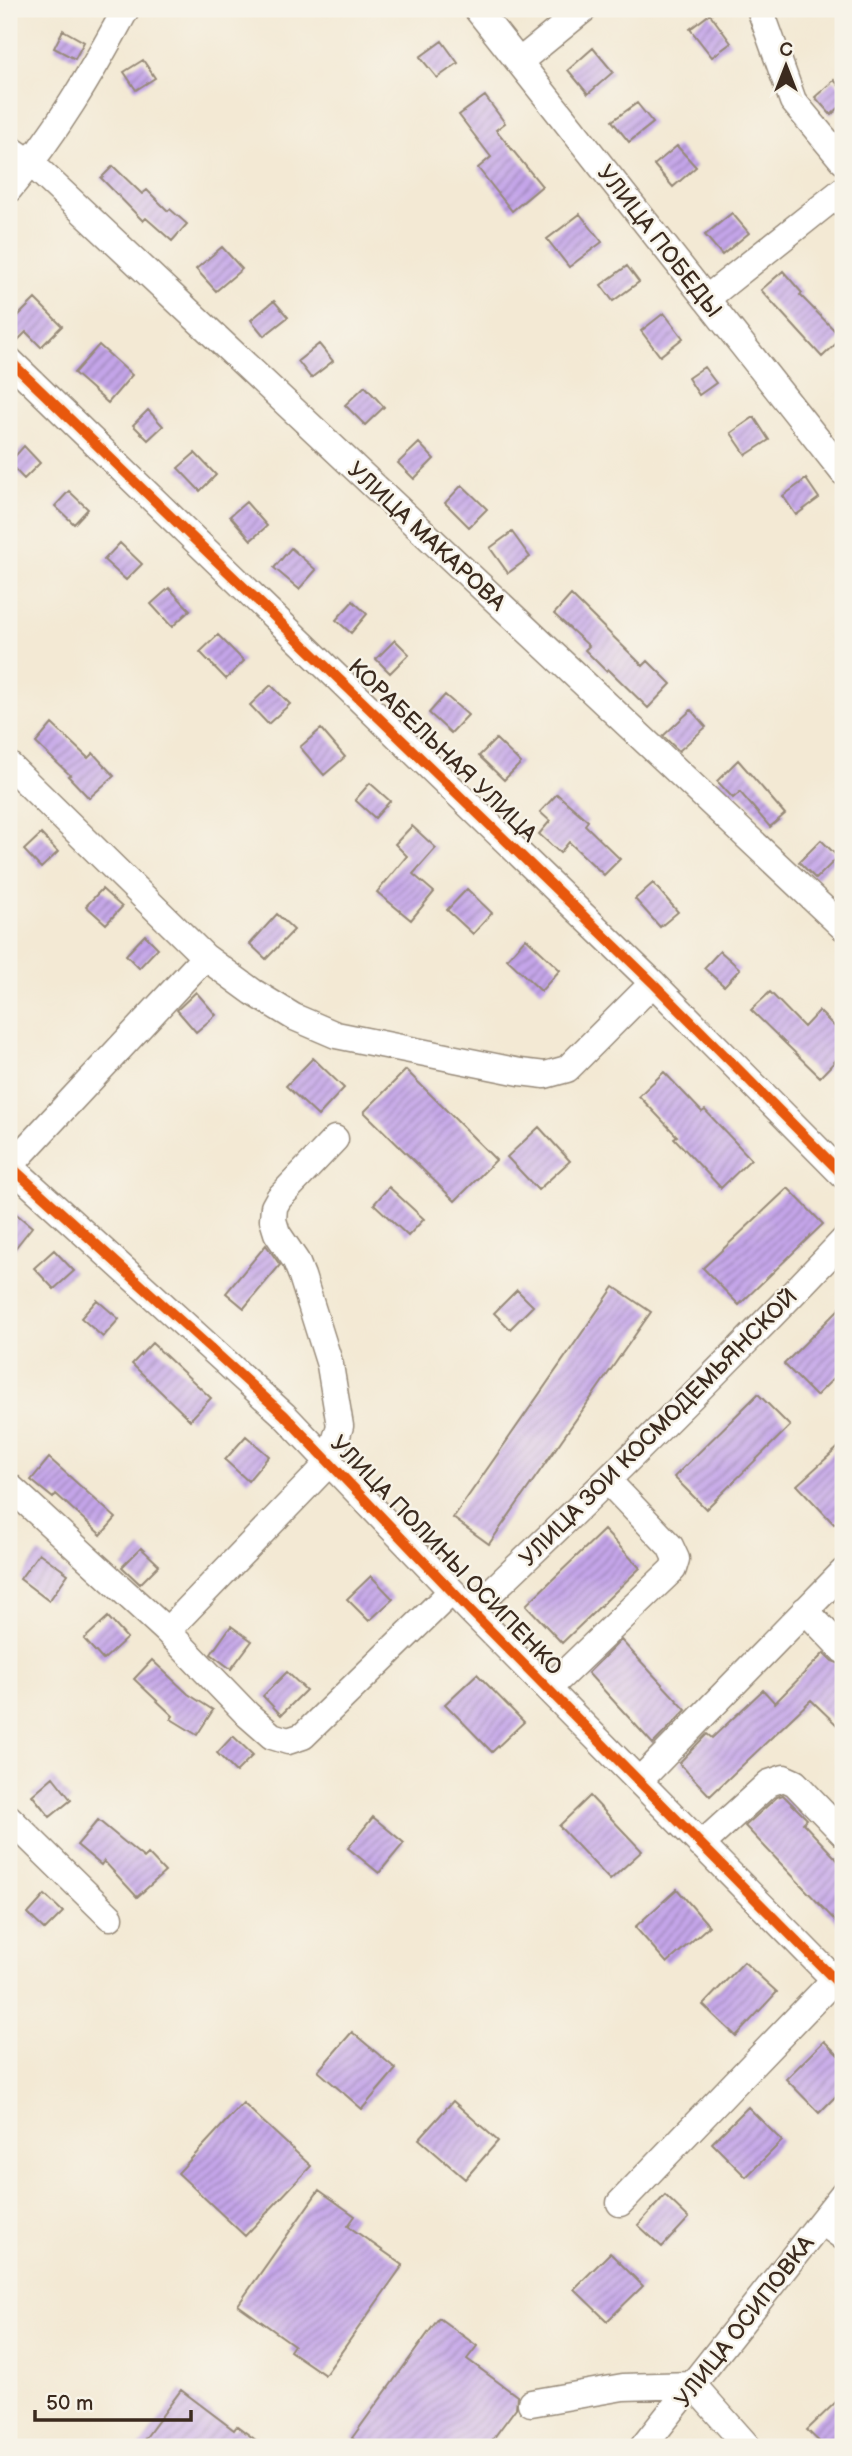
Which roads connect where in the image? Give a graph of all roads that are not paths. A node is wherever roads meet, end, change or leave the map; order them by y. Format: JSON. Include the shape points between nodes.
{"nodes":[{"id":1,"x":126,"y":9,"type":"edge"},
{"id":2,"x":477,"y":9,"type":"edge"},
{"id":3,"x":584,"y":9,"type":"edge"},
{"id":4,"x":760,"y":9,"type":"edge"},
{"id":5,"x":519,"y":62,"type":"junction"},
{"id":6,"x":9,"y":148,"type":"edge"},
{"id":7,"x":843,"y":161,"type":"edge"},
{"id":8,"x":31,"y":163,"type":"junction"},
{"id":9,"x":9,"y":189,"type":"edge"},
{"id":10,"x":843,"y":190,"type":"edge"},
{"id":11,"x":706,"y":299,"type":"junction"},
{"id":12,"x":9,"y":360,"type":"edge"},
{"id":13,"x":843,"y":472,"type":"edge"},
{"id":14,"x":9,"y":765,"type":"edge"},
{"id":15,"x":843,"y":927,"type":"edge"},
{"id":16,"x":205,"y":957,"type":"junction"},
{"id":17,"x":653,"y":983,"type":"junction"},
{"id":18,"x":335,"y":1139,"type":"dead end"},
{"id":19,"x":9,"y":1166,"type":"edge"},
{"id":20,"x":843,"y":1175,"type":"edge"},
{"id":21,"x":843,"y":1241,"type":"edge"},
{"id":22,"x":328,"y":1464,"type":"junction"},
{"id":23,"x":608,"y":1481,"type":"junction"},
{"id":24,"x":9,"y":1486,"type":"edge"},
{"id":25,"x":843,"y":1572,"type":"edge"},
{"id":26,"x":452,"y":1591,"type":"junction"},
{"id":27,"x":805,"y":1610,"type":"junction"},
{"id":28,"x":471,"y":1611,"type":"junction"},
{"id":29,"x":167,"y":1631,"type":"junction"},
{"id":30,"x":843,"y":1650,"type":"edge"},
{"id":31,"x":548,"y":1689,"type":"junction"},
{"id":32,"x":639,"y":1781,"type":"junction"},
{"id":33,"x":9,"y":1818,"type":"edge"},
{"id":34,"x":843,"y":1833,"type":"edge"},
{"id":35,"x":701,"y":1845,"type":"junction"},
{"id":36,"x":110,"y":1917,"type":"dead end"},
{"id":37,"x":839,"y":1984,"type":"edge"},
{"id":38,"x":843,"y":2194,"type":"edge"},
{"id":39,"x":620,"y":2203,"type":"dead end"},
{"id":40,"x":822,"y":2222,"type":"junction"},
{"id":41,"x":843,"y":2237,"type":"edge"},
{"id":42,"x":693,"y":2385,"type":"junction"},
{"id":43,"x":531,"y":2403,"type":"dead end"},
{"id":44,"x":643,"y":2447,"type":"edge"},
{"id":45,"x":748,"y":2447,"type":"edge"}],
"edges":[{"from":1,"to":8,"type":"street","via":[[91,75]]},
{"from":2,"to":5,"type":"street","name":"УЛИЦА ПОБЕДЫ"},
{"from":3,"to":5,"type":"street"},
{"from":4,"to":7,"type":"street","via":[[793,101]]},
{"from":5,"to":11,"type":"street","name":"УЛИЦА ПОБЕДЫ"},
{"from":6,"to":8,"type":"street","name":"УЛИЦА МАКАРОВА"},
{"from":8,"to":9,"type":"street"},
{"from":8,"to":15,"type":"street","name":"УЛИЦА МАКАРОВА"},
{"from":10,"to":11,"type":"street"},
{"from":11,"to":13,"type":"street","name":"УЛИЦА ПОБЕДЫ"},
{"from":12,"to":17,"type":"street","name":"КОРАБЕЛЬНАЯ УЛИЦА"},
{"from":14,"to":16,"type":"street"},
{"from":16,"to":17,"type":"street","via":[[294,1017],[336,1035],[545,1075],[567,1069]]},
{"from":16,"to":19,"type":"street"},
{"from":17,"to":20,"type":"street","name":"КОРАБЕЛЬНАЯ УЛИЦА"},
{"from":18,"to":22,"type":"street","via":[[279,1198],[273,1220],[302,1276],[330,1365],[340,1426]]},
{"from":19,"to":22,"type":"street","name":"УЛИЦА ПОЛИНЫ ОСИПЕНКО","via":[[284,1415]]},
{"from":21,"to":23,"type":"street","name":"УЛИЦА ЗОИ КОСМОДЕМЬЯНСКОЙ"},
{"from":22,"to":26,"type":"street","name":"УЛИЦА ПОЛИНЫ ОСИПЕНКО"},
{"from":22,"to":29,"type":"street"},
{"from":23,"to":28,"type":"street","name":"УЛИЦА ЗОИ КОСМОДЕМЬЯНСКОЙ"},
{"from":23,"to":31,"type":"street","via":[[670,1546],[676,1559],[673,1569]]},
{"from":24,"to":29,"type":"street"},
{"from":25,"to":27,"type":"street"},
{"from":26,"to":28,"type":"street","name":"УЛИЦА ПОЛИНЫ ОСИПЕНКО"},
{"from":26,"to":29,"type":"street","via":[[303,1736],[288,1741],[272,1736],[248,1715]]},
{"from":27,"to":30,"type":"street"},
{"from":27,"to":32,"type":"street"},
{"from":28,"to":31,"type":"street","name":"УЛИЦА ПОЛИНЫ ОСИПЕНКО"},
{"from":31,"to":32,"type":"street","name":"УЛИЦА ПОЛИНЫ ОСИПЕНКО"},
{"from":32,"to":35,"type":"street","name":"УЛИЦА ПОЛИНЫ ОСИПЕНКО"},
{"from":33,"to":36,"type":"street"},
{"from":34,"to":35,"type":"street","via":[[795,1783],[784,1778],[769,1783]]},
{"from":35,"to":37,"type":"street","name":"УЛИЦА ПОЛИНЫ ОСИПЕНКО"},
{"from":37,"to":39,"type":"street"},
{"from":38,"to":40,"type":"street","name":"УЛИЦА ОСИПОВКА"},
{"from":40,"to":41,"type":"street"},
{"from":40,"to":42,"type":"street","name":"УЛИЦА ОСИПОВКА"},
{"from":42,"to":43,"type":"street","via":[[623,2387]]},
{"from":42,"to":44,"type":"street","name":"УЛИЦА ОСИПОВКА"},
{"from":42,"to":45,"type":"street"}]}
